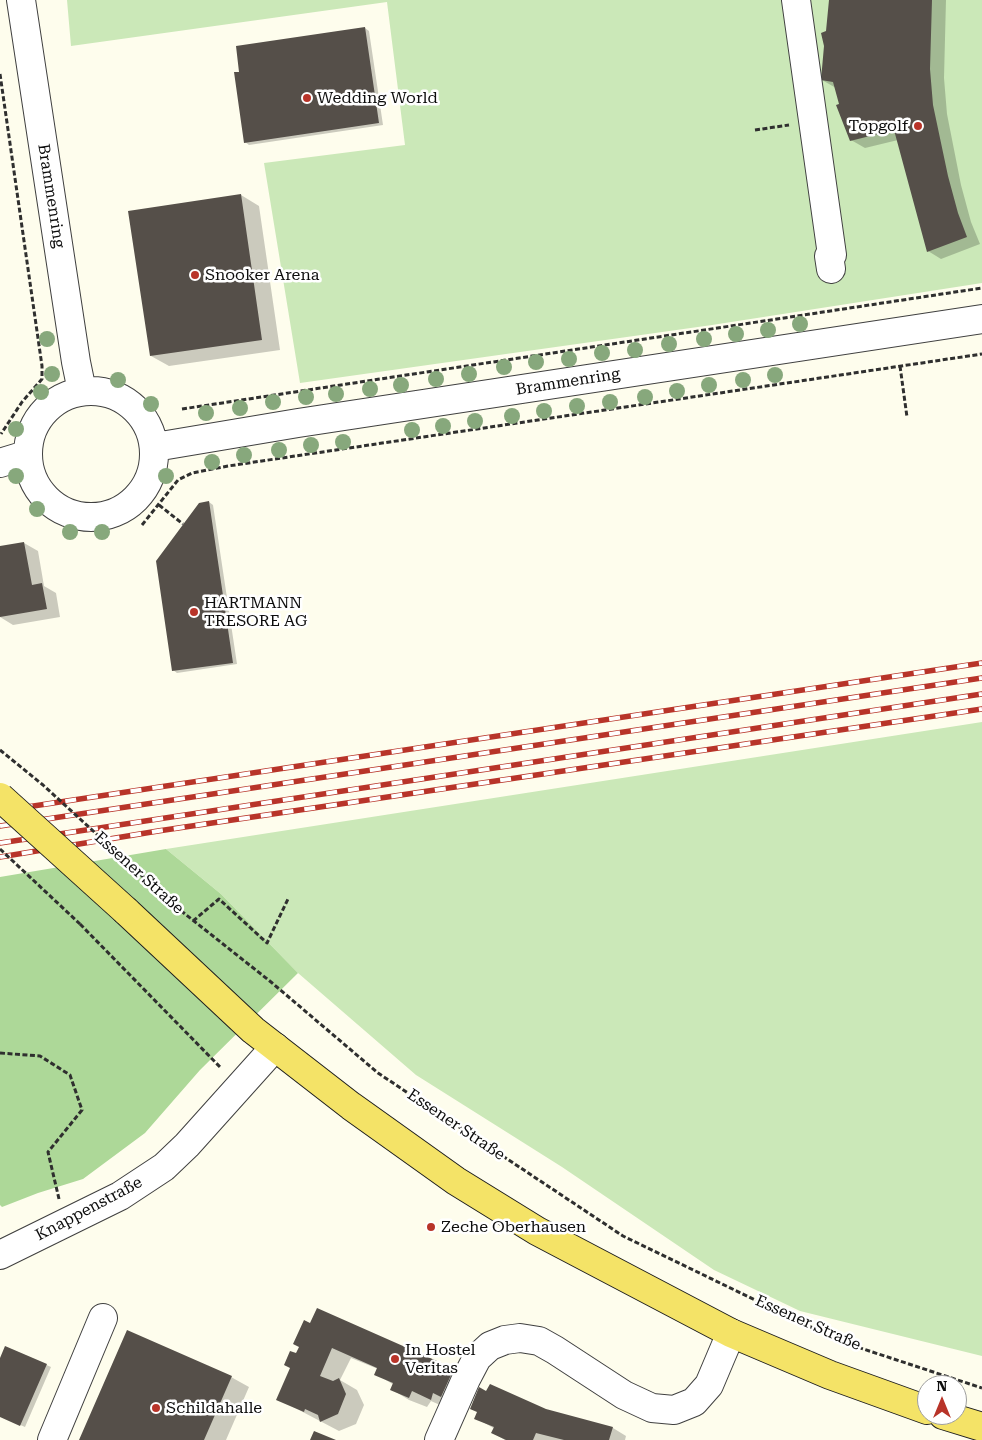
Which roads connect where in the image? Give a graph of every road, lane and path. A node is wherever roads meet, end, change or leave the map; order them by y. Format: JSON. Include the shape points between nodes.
{"nodes":[{"id":1,"x":21,"y":0,"type":"edge"},
{"id":2,"x":796,"y":0,"type":"edge"},
{"id":3,"x":0,"y":74,"type":"edge"},
{"id":4,"x":813,"y":122,"type":"junction"},
{"id":5,"x":755,"y":130,"type":"dead end"},
{"id":6,"x":831,"y":269,"type":"dead end"},
{"id":7,"x":982,"y":288,"type":"edge"},
{"id":8,"x":982,"y":319,"type":"edge"},
{"id":9,"x":982,"y":354,"type":"edge"},
{"id":10,"x":900,"y":366,"type":"junction"},
{"id":11,"x":82,"y":391,"type":"junction"},
{"id":12,"x":182,"y":409,"type":"dead end"},
{"id":13,"x":907,"y":417,"type":"dead end"},
{"id":14,"x":0,"y":435,"type":"edge"},
{"id":15,"x":155,"y":447,"type":"junction"},
{"id":16,"x":26,"y":455,"type":"junction"},
{"id":17,"x":0,"y":463,"type":"edge"},
{"id":18,"x":159,"y":505,"type":"junction"},
{"id":19,"x":183,"y":524,"type":"dead end"},
{"id":20,"x":142,"y":525,"type":"dead end"},
{"id":21,"x":0,"y":750,"type":"edge"},
{"id":22,"x":0,"y":797,"type":"edge"},
{"id":23,"x":0,"y":849,"type":"edge"},
{"id":24,"x":288,"y":899,"type":"dead end"},
{"id":25,"x":193,"y":921,"type":"junction"},
{"id":26,"x":275,"y":1047,"type":"junction"},
{"id":27,"x":0,"y":1053,"type":"edge"},
{"id":28,"x":240,"y":1087,"type":"junction"},
{"id":29,"x":67,"y":1223,"type":"junction"},
{"id":30,"x":0,"y":1255,"type":"edge"},
{"id":31,"x":103,"y":1318,"type":"dead end"},
{"id":32,"x":730,"y":1333,"type":"junction"},
{"id":33,"x":982,"y":1388,"type":"edge"},
{"id":34,"x":917,"y":1406,"type":"edge"},
{"id":35,"x":967,"y":1422,"type":"edge"},
{"id":36,"x":982,"y":1427,"type":"edge"},
{"id":37,"x":52,"y":1440,"type":"edge"},
{"id":38,"x":439,"y":1440,"type":"edge"}],
"edges":[{"from":1,"to":11,"type":"street","name":"Brammenring"},
{"from":2,"to":4,"type":"street"},
{"from":3,"to":14,"type":"path","via":[[42,366],[42,379]]},
{"from":4,"to":5,"type":"path"},
{"from":4,"to":6,"type":"street","via":[[832,255],[829,256]]},
{"from":7,"to":12,"type":"path"},
{"from":8,"to":15,"type":"street","name":"Brammenring"},
{"from":9,"to":10,"type":"path"},
{"from":10,"to":13,"type":"path"},
{"from":10,"to":18,"type":"path","via":[[228,466],[192,473],[178,480]]},
{"from":11,"to":15,"type":"street","via":[[113,396],[132,408],[147,423]]},
{"from":11,"to":16,"type":"street","via":[[58,401],[39,418],[30,436]]},
{"from":15,"to":16,"type":"street","via":[[152,471],[134,500],[112,513],[91,518],[71,514],[50,502],[34,483]]},
{"from":16,"to":17,"type":"street"},
{"from":18,"to":19,"type":"path"},
{"from":18,"to":20,"type":"path"},
{"from":21,"to":25,"type":"path","name":"Essener Straße","bridge":true},
{"from":22,"to":26,"type":"main road","bridge":true},
{"from":23,"to":28,"type":"path","bridge":true,"via":[[80,924]]},
{"from":24,"to":25,"type":"path","via":[[267,943],[219,899]]},
{"from":25,"to":33,"type":"path","name":"Essener Straße","via":[[378,1073],[623,1236],[842,1342]]},
{"from":26,"to":28,"type":"street","name":"Knappenstraße"},
{"from":26,"to":32,"type":"main road","via":[[351,1106],[464,1186],[537,1231]]},
{"from":27,"to":29,"type":"path","via":[[40,1056],[70,1075],[82,1110],[48,1152]]},
{"from":28,"to":29,"type":"street","name":"Knappenstraße","via":[[164,1166],[120,1196]]},
{"from":29,"to":30,"type":"street","name":"Knappenstraße"},
{"from":31,"to":37,"type":"street"},
{"from":32,"to":34,"type":"main road","via":[[830,1375]]},
{"from":32,"to":38,"type":"street","via":[[709,1385],[694,1402],[674,1410],[652,1408],[624,1395],[539,1341],[504,1340],[490,1346],[478,1358]]},
{"from":35,"to":36,"type":"main road"}]}
